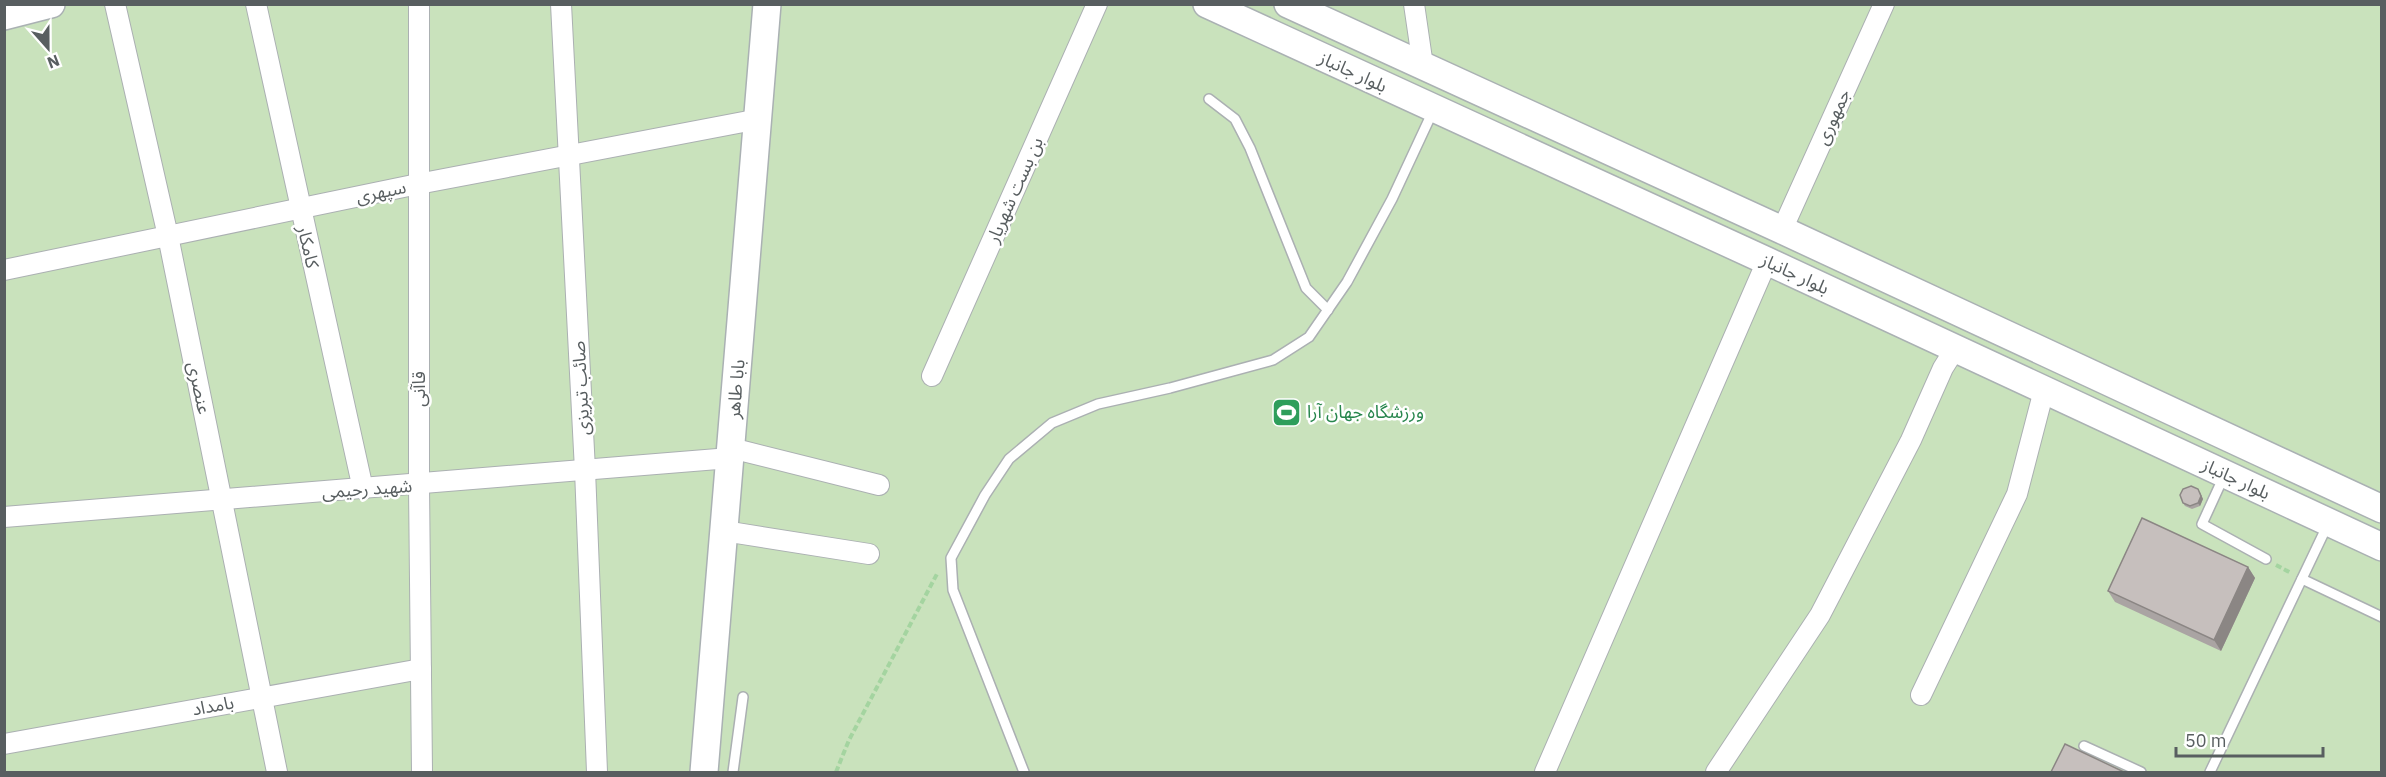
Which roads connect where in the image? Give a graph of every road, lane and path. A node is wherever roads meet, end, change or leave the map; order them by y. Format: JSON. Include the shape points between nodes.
{"nodes":[{"id":1,"x":51,"y":4,"type":"edge"},
{"id":2,"x":115,"y":4,"type":"edge"},
{"id":3,"x":256,"y":4,"type":"edge"},
{"id":4,"x":419,"y":4,"type":"edge"},
{"id":5,"x":561,"y":4,"type":"edge"},
{"id":6,"x":767,"y":4,"type":"edge"},
{"id":7,"x":1097,"y":4,"type":"edge"},
{"id":8,"x":1207,"y":4,"type":"edge"},
{"id":9,"x":1288,"y":4,"type":"edge"},
{"id":10,"x":1414,"y":4,"type":"edge"},
{"id":11,"x":1884,"y":4,"type":"edge"},
{"id":12,"x":4,"y":16,"type":"edge"},
{"id":13,"x":1423,"y":66,"type":"junction"},
{"id":14,"x":1209,"y":99,"type":"dead end"},
{"id":15,"x":1434,"y":109,"type":"junction"},
{"id":16,"x":759,"y":119,"type":"junction"},
{"id":17,"x":569,"y":155,"type":"junction"},
{"id":18,"x":418,"y":184,"type":"junction"},
{"id":19,"x":300,"y":209,"type":"junction"},
{"id":20,"x":1782,"y":230,"type":"junction"},
{"id":21,"x":168,"y":236,"type":"junction"},
{"id":22,"x":1767,"y":261,"type":"junction"},
{"id":23,"x":4,"y":270,"type":"edge"},
{"id":24,"x":1328,"y":310,"type":"junction"},
{"id":25,"x":1955,"y":348,"type":"junction"},
{"id":26,"x":932,"y":376,"type":"dead end"},
{"id":27,"x":2044,"y":390,"type":"junction"},
{"id":28,"x":730,"y":453,"type":"junction"},
{"id":29,"x":585,"y":470,"type":"junction"},
{"id":30,"x":2225,"y":474,"type":"junction"},
{"id":31,"x":419,"y":485,"type":"junction"},
{"id":32,"x":879,"y":485,"type":"dead end"},
{"id":33,"x":363,"y":489,"type":"junction"},
{"id":34,"x":222,"y":500,"type":"junction"},
{"id":35,"x":2382,"y":509,"type":"edge"},
{"id":36,"x":4,"y":517,"type":"edge"},
{"id":37,"x":2329,"y":522,"type":"junction"},
{"id":38,"x":724,"y":531,"type":"junction"},
{"id":39,"x":2382,"y":547,"type":"edge"},
{"id":40,"x":869,"y":554,"type":"dead end"},
{"id":41,"x":951,"y":558,"type":"junction"},
{"id":42,"x":2266,"y":559,"type":"joint"},
{"id":43,"x":2302,"y":579,"type":"junction"},
{"id":44,"x":2382,"y":617,"type":"edge"},
{"id":45,"x":420,"y":669,"type":"junction"},
{"id":46,"x":1921,"y":695,"type":"dead end"},
{"id":47,"x":743,"y":697,"type":"dead end"},
{"id":48,"x":262,"y":698,"type":"junction"},
{"id":49,"x":4,"y":744,"type":"edge"},
{"id":50,"x":2084,"y":746,"type":"dead end"},
{"id":51,"x":277,"y":772,"type":"edge"},
{"id":52,"x":422,"y":772,"type":"edge"},
{"id":53,"x":597,"y":772,"type":"edge"},
{"id":54,"x":704,"y":772,"type":"edge"},
{"id":55,"x":733,"y":772,"type":"edge"},
{"id":56,"x":836,"y":772,"type":"edge"},
{"id":57,"x":1024,"y":772,"type":"edge"},
{"id":58,"x":1545,"y":772,"type":"edge"},
{"id":59,"x":1716,"y":772,"type":"edge"},
{"id":60,"x":2141,"y":772,"type":"edge"},
{"id":61,"x":2210,"y":772,"type":"edge"}],
"edges":[{"from":1,"to":12,"type":"main road"},
{"from":2,"to":21,"type":"street","name":"عنصری"},
{"from":3,"to":19,"type":"street","name":"کامکار"},
{"from":4,"to":18,"type":"street","name":"قاآنی"},
{"from":5,"to":17,"type":"street","name":"صائب تبریزی"},
{"from":6,"to":16,"type":"main road","name":"بابا طاهر"},
{"from":7,"to":26,"type":"street","name":"بن بست شهریار"},
{"from":8,"to":15,"type":"main road","name":"بلوار جانباز"},
{"from":9,"to":13,"type":"main road","name":"بلوار جانباز"},
{"from":10,"to":13,"type":"street"},
{"from":11,"to":20,"type":"street","name":"جمهوری"},
{"from":13,"to":20,"type":"main road","name":"بلوار جانباز"},
{"from":14,"to":24,"type":"lane","via":[[1235,119],[1306,288]]},
{"from":15,"to":22,"type":"main road","name":"بلوار جانباز"},
{"from":15,"to":24,"type":"lane","via":[[1392,199]]},
{"from":16,"to":17,"type":"street","name":"سپهری"},
{"from":16,"to":28,"type":"main road","name":"بابا طاهر"},
{"from":17,"to":18,"type":"street","name":"سپهری"},
{"from":17,"to":29,"type":"street","name":"صائب تبریزی"},
{"from":18,"to":19,"type":"street","name":"سپهری"},
{"from":18,"to":31,"type":"street","name":"قاآنی"},
{"from":19,"to":21,"type":"street","name":"سپهری"},
{"from":19,"to":33,"type":"street","name":"کامکار"},
{"from":20,"to":22,"type":"main road"},
{"from":20,"to":35,"type":"main road","name":"بلوار جانباز"},
{"from":21,"to":23,"type":"street","name":"سپهری"},
{"from":21,"to":34,"type":"street","name":"عنصری"},
{"from":22,"to":25,"type":"main road","name":"بلوار جانباز"},
{"from":22,"to":58,"type":"street"},
{"from":24,"to":41,"type":"lane","via":[[1309,337],[1273,360],[1098,404],[1052,423],[1009,459]]},
{"from":25,"to":27,"type":"main road","name":"بلوار جانباز"},
{"from":25,"to":59,"type":"street","via":[[1820,615]]},
{"from":27,"to":30,"type":"main road","name":"بلوار جانباز"},
{"from":27,"to":46,"type":"street","via":[[2017,494]]},
{"from":28,"to":29,"type":"street","name":"شهید رحیمی"},
{"from":28,"to":32,"type":"street","name":"شهید رحیمی"},
{"from":28,"to":38,"type":"main road","name":"بابا طاهر"},
{"from":29,"to":31,"type":"street","name":"شهید رحیمی"},
{"from":29,"to":53,"type":"street","name":"صائب تبریزی"},
{"from":30,"to":37,"type":"main road","name":"بلوار جانباز"},
{"from":30,"to":42,"type":"lane","via":[[2202,524]]},
{"from":31,"to":33,"type":"street","name":"شهید رحیمی"},
{"from":31,"to":45,"type":"street","name":"قاآنی"},
{"from":33,"to":34,"type":"street","name":"شهید رحیمی"},
{"from":34,"to":36,"type":"street","name":"شهید رحیمی"},
{"from":34,"to":48,"type":"street","name":"عنصری"},
{"from":37,"to":39,"type":"main road","name":"بلوار جانباز"},
{"from":37,"to":43,"type":"lane"},
{"from":38,"to":40,"type":"street"},
{"from":38,"to":54,"type":"main road","name":"بابا طاهر"},
{"from":41,"to":56,"type":"path","via":[[935,576]]},
{"from":41,"to":57,"type":"lane","via":[[953,590]]},
{"from":42,"to":43,"type":"path"},
{"from":43,"to":44,"type":"lane"},
{"from":43,"to":61,"type":"lane"},
{"from":45,"to":48,"type":"street","name":"بامداد"},
{"from":45,"to":52,"type":"street","name":"قاآنی"},
{"from":47,"to":55,"type":"lane"},
{"from":48,"to":49,"type":"street","name":"بامداد"},
{"from":48,"to":51,"type":"street","name":"عنصری"},
{"from":50,"to":60,"type":"lane"}]}
